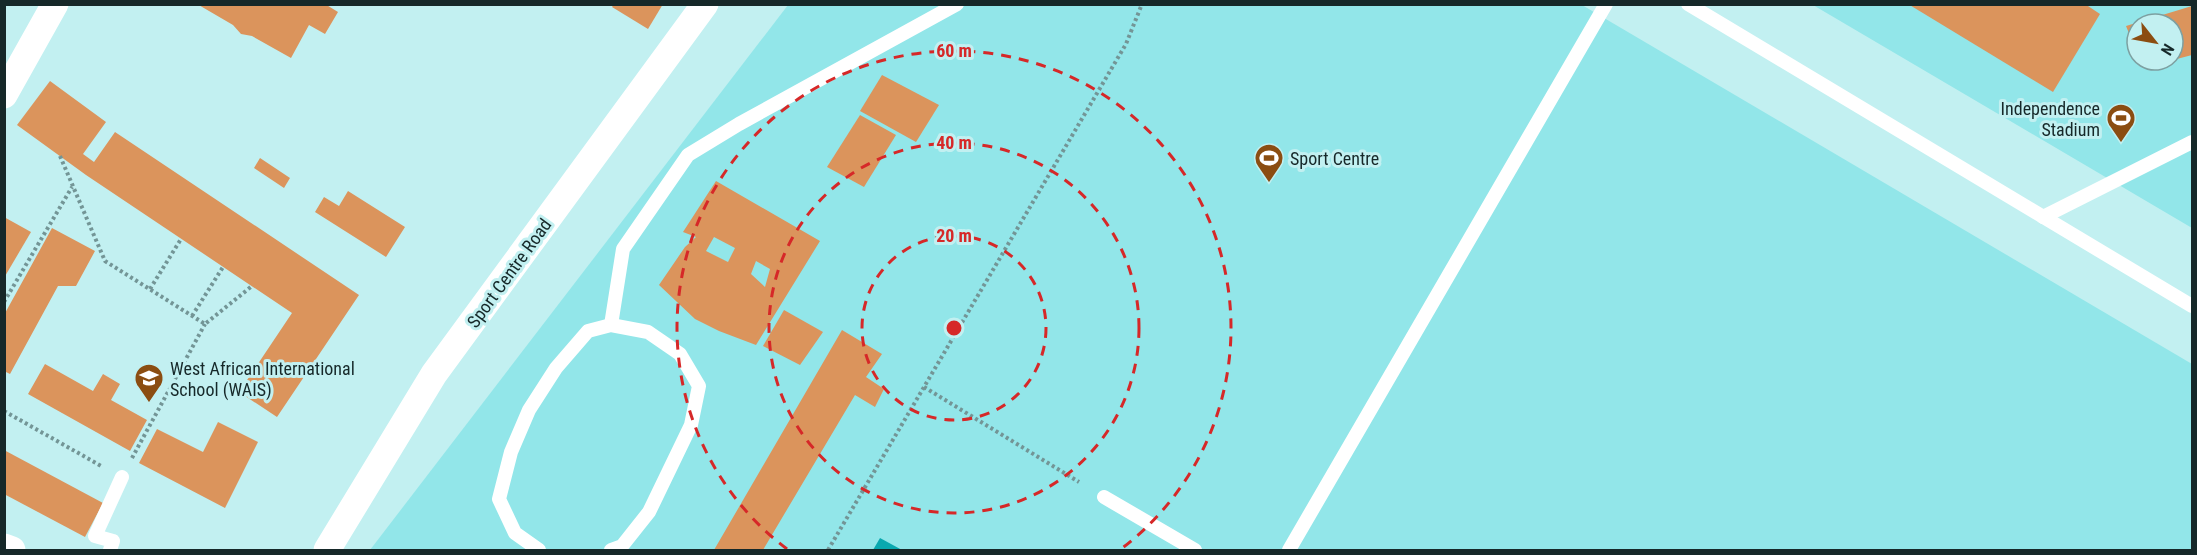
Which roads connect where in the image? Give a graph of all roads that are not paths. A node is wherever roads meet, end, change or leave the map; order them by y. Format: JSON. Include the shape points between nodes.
{"nodes":[{"id":1,"x":55,"y":4,"type":"edge"},
{"id":2,"x":705,"y":4,"type":"edge"},
{"id":3,"x":957,"y":4,"type":"edge"},
{"id":4,"x":1606,"y":4,"type":"edge"},
{"id":5,"x":1688,"y":4,"type":"edge"},
{"id":6,"x":4,"y":95,"type":"edge"},
{"id":7,"x":2193,"y":142,"type":"edge"},
{"id":8,"x":2043,"y":217,"type":"junction"},
{"id":9,"x":2193,"y":306,"type":"edge"},
{"id":10,"x":611,"y":325,"type":"junction"},
{"id":11,"x":122,"y":477,"type":"road end"},
{"id":12,"x":1104,"y":497,"type":"dead end"},
{"id":13,"x":4,"y":547,"type":"edge"},
{"id":14,"x":12,"y":550,"type":"edge"},
{"id":15,"x":110,"y":550,"type":"edge"},
{"id":16,"x":327,"y":550,"type":"edge"},
{"id":17,"x":539,"y":550,"type":"edge"},
{"id":18,"x":611,"y":550,"type":"edge"},
{"id":19,"x":1195,"y":550,"type":"edge"},
{"id":20,"x":1289,"y":550,"type":"edge"}],
"edges":[{"from":1,"to":6,"type":"street"},
{"from":2,"to":16,"type":"street","name":"Sport Centre Road","via":[[434,374]]},
{"from":3,"to":10,"type":"lane","via":[[688,155],[623,249]]},
{"from":4,"to":20,"type":"lane"},
{"from":5,"to":8,"type":"lane"},
{"from":7,"to":8,"type":"lane"},
{"from":8,"to":9,"type":"lane"},
{"from":10,"to":17,"type":"lane","via":[[588,330],[556,368],[530,410],[511,452],[499,499],[515,533]]},
{"from":10,"to":18,"type":"lane","via":[[648,332],[680,354],[699,386],[691,425],[649,512],[622,546]]},
{"from":11,"to":15,"type":"lane","via":[[95,536],[113,541]]},
{"from":12,"to":19,"type":"lane"},
{"from":13,"to":14,"type":"street"}]}
